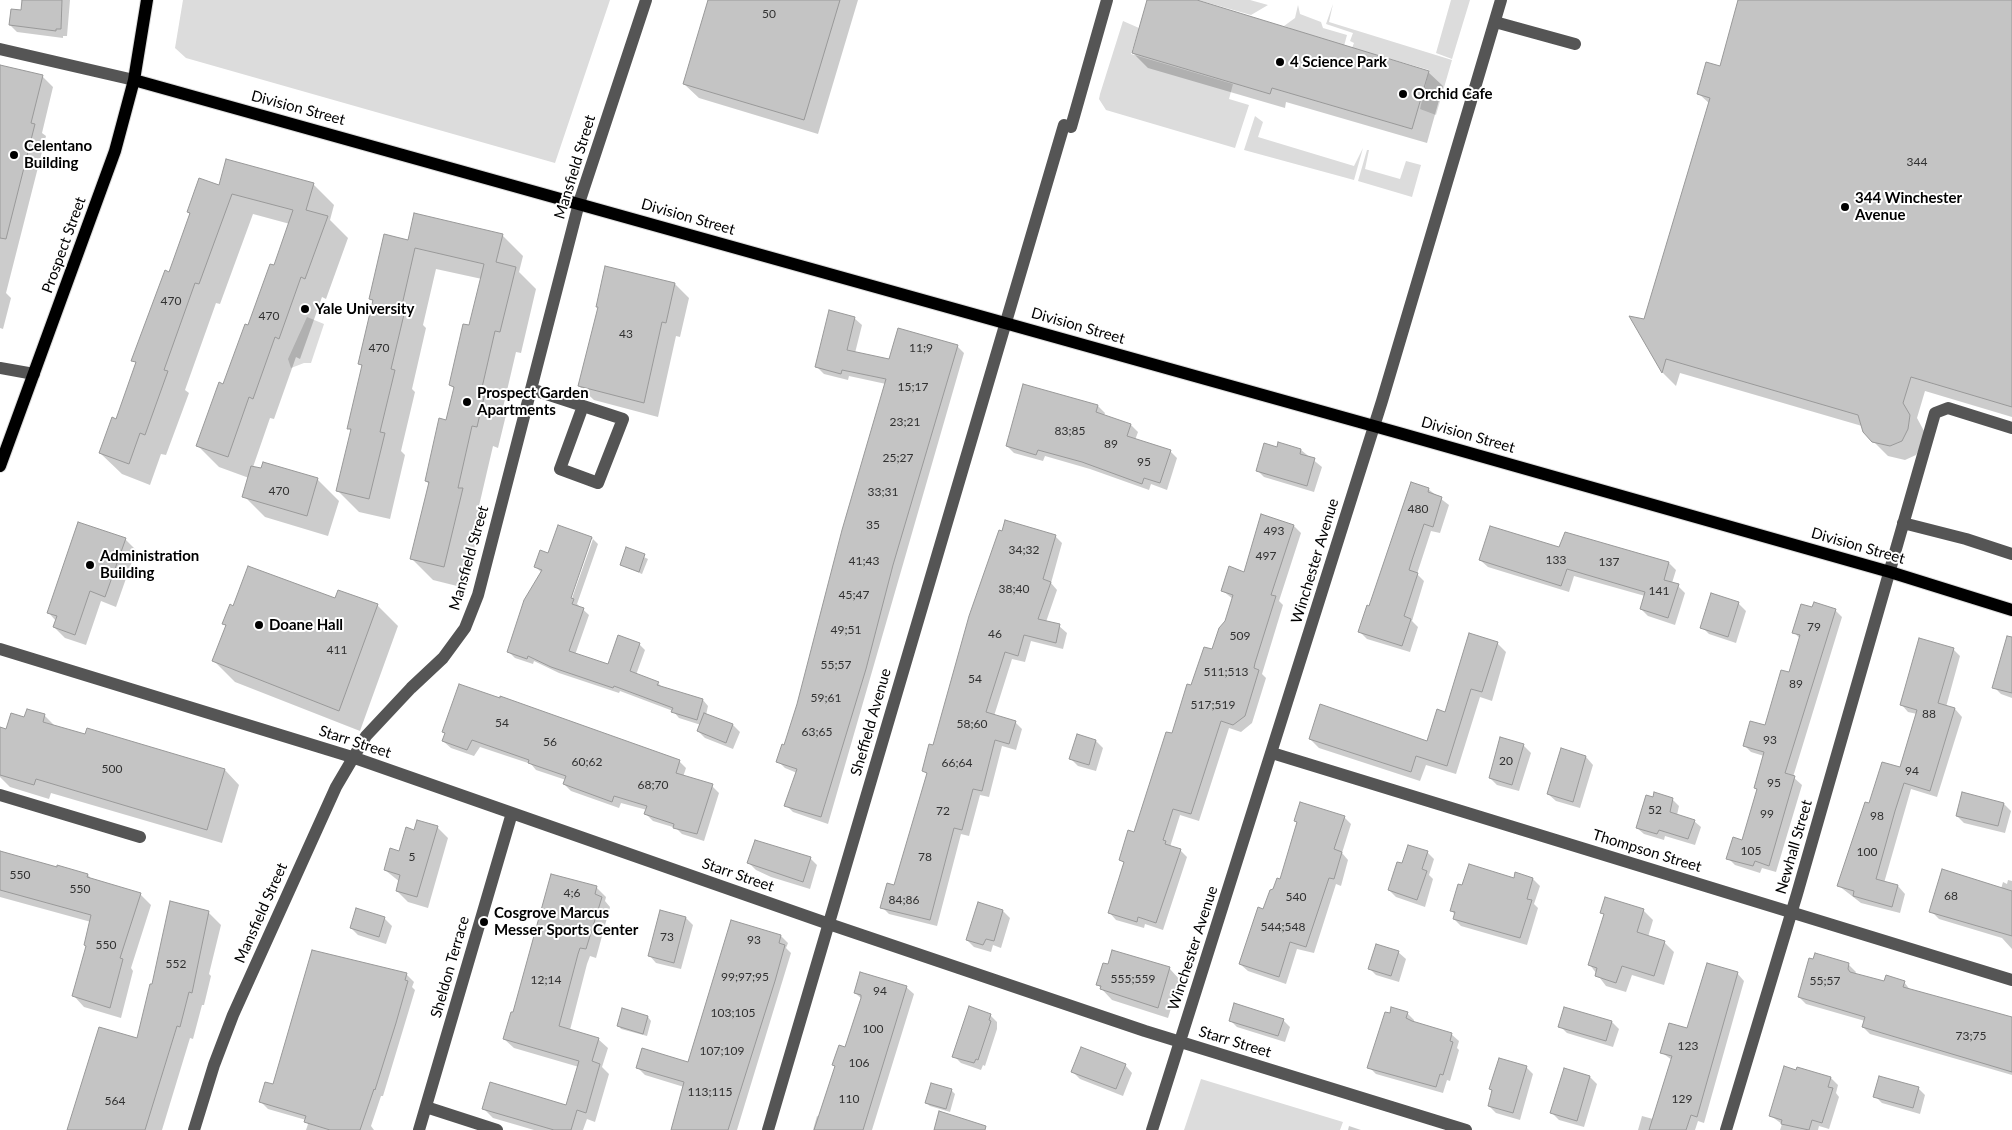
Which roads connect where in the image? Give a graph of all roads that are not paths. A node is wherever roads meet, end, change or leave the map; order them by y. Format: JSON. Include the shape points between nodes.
{"nodes":[{"id":1,"x":147,"y":0,"type":"edge"},
{"id":2,"x":646,"y":0,"type":"edge"},
{"id":3,"x":1107,"y":0,"type":"edge"},
{"id":4,"x":1501,"y":0,"type":"edge"},
{"id":5,"x":1495,"y":22,"type":"junction"},
{"id":6,"x":1575,"y":44,"type":"dead end"},
{"id":7,"x":0,"y":49,"type":"edge"},
{"id":8,"x":134,"y":80,"type":"junction"},
{"id":9,"x":579,"y":203,"type":"junction"},
{"id":10,"x":1005,"y":323,"type":"junction"},
{"id":11,"x":0,"y":368,"type":"edge"},
{"id":12,"x":34,"y":374,"type":"junction"},
{"id":13,"x":532,"y":389,"type":"junction"},
{"id":14,"x":583,"y":406,"type":"junction"},
{"id":15,"x":1374,"y":426,"type":"junction"},
{"id":16,"x":2012,"y":428,"type":"edge"},
{"id":17,"x":0,"y":466,"type":"edge"},
{"id":18,"x":1903,"y":523,"type":"junction"},
{"id":19,"x":2012,"y":554,"type":"edge"},
{"id":20,"x":1890,"y":572,"type":"junction"},
{"id":21,"x":2012,"y":610,"type":"edge"},
{"id":22,"x":0,"y":649,"type":"edge"},
{"id":23,"x":1272,"y":753,"type":"junction"},
{"id":24,"x":352,"y":756,"type":"junction"},
{"id":25,"x":0,"y":796,"type":"edge"},
{"id":26,"x":512,"y":813,"type":"junction"},
{"id":27,"x":140,"y":837,"type":"dead end"},
{"id":28,"x":1792,"y":913,"type":"junction"},
{"id":29,"x":829,"y":924,"type":"junction"},
{"id":30,"x":2012,"y":980,"type":"edge"},
{"id":31,"x":1180,"y":1043,"type":"junction"},
{"id":32,"x":426,"y":1107,"type":"junction"},
{"id":33,"x":194,"y":1130,"type":"edge"},
{"id":34,"x":419,"y":1130,"type":"edge"},
{"id":35,"x":497,"y":1130,"type":"edge"},
{"id":36,"x":768,"y":1130,"type":"edge"},
{"id":37,"x":1152,"y":1130,"type":"edge"},
{"id":38,"x":1466,"y":1130,"type":"edge"},
{"id":39,"x":1726,"y":1130,"type":"edge"}],
"edges":[{"from":1,"to":8,"type":"main road","name":"Prospect Street"},
{"from":2,"to":9,"type":"street","name":"Mansfield Street"},
{"from":3,"to":10,"type":"street","name":"Sheffield Avenue"},
{"from":4,"to":5,"type":"street","name":"Winchester Avenue"},
{"from":5,"to":6,"type":"street"},
{"from":5,"to":15,"type":"street","name":"Winchester Avenue"},
{"from":7,"to":8,"type":"street"},
{"from":8,"to":9,"type":"main road","name":"Division Street"},
{"from":8,"to":12,"type":"main road","name":"Prospect Street","via":[[115,151]]},
{"from":9,"to":10,"type":"main road","name":"Division Street"},
{"from":9,"to":13,"type":"street","name":"Mansfield Street"},
{"from":10,"to":15,"type":"main road","name":"Division Street"},
{"from":10,"to":29,"type":"street","name":"Sheffield Avenue"},
{"from":11,"to":12,"type":"street"},
{"from":12,"to":17,"type":"main road","name":"Prospect Street"},
{"from":13,"to":14,"type":"street"},
{"from":13,"to":24,"type":"street","name":"Mansfield Street","via":[[478,595],[465,628],[443,658],[410,688]]},
{"from":14,"to":14,"type":"street","via":[[623,419],[598,483],[560,469]]},
{"from":15,"to":20,"type":"main road","name":"Division Street"},
{"from":15,"to":23,"type":"street","name":"Winchester Avenue"},
{"from":16,"to":18,"type":"street","name":"Newhall Street","via":[[1948,408],[1935,413]]},
{"from":18,"to":19,"type":"street"},
{"from":18,"to":20,"type":"street","name":"Newhall Street"},
{"from":20,"to":21,"type":"main road","name":"Division Street"},
{"from":20,"to":28,"type":"street","name":"Newhall Street"},
{"from":22,"to":24,"type":"street","name":"Starr Street"},
{"from":23,"to":28,"type":"street","name":"Thompson Street"},
{"from":23,"to":31,"type":"street","name":"Winchester Avenue"},
{"from":24,"to":26,"type":"street","name":"Starr Street"},
{"from":24,"to":33,"type":"street","name":"Mansfield Street","via":[[233,1015]]},
{"from":25,"to":27,"type":"street"},
{"from":26,"to":29,"type":"street","name":"Starr Street"},
{"from":26,"to":32,"type":"street","name":"Sheldon Terrace"},
{"from":28,"to":30,"type":"street","name":"Thompson Street"},
{"from":28,"to":39,"type":"street","name":"Newhall Street"},
{"from":29,"to":31,"type":"street","name":"Starr Street"},
{"from":29,"to":36,"type":"street","name":"Sheffield Avenue"},
{"from":31,"to":37,"type":"street","name":"Winchester Avenue"},
{"from":31,"to":38,"type":"street","name":"Starr Street"},
{"from":32,"to":34,"type":"street","name":"Sheldon Terrace"},
{"from":32,"to":35,"type":"street"}]}
